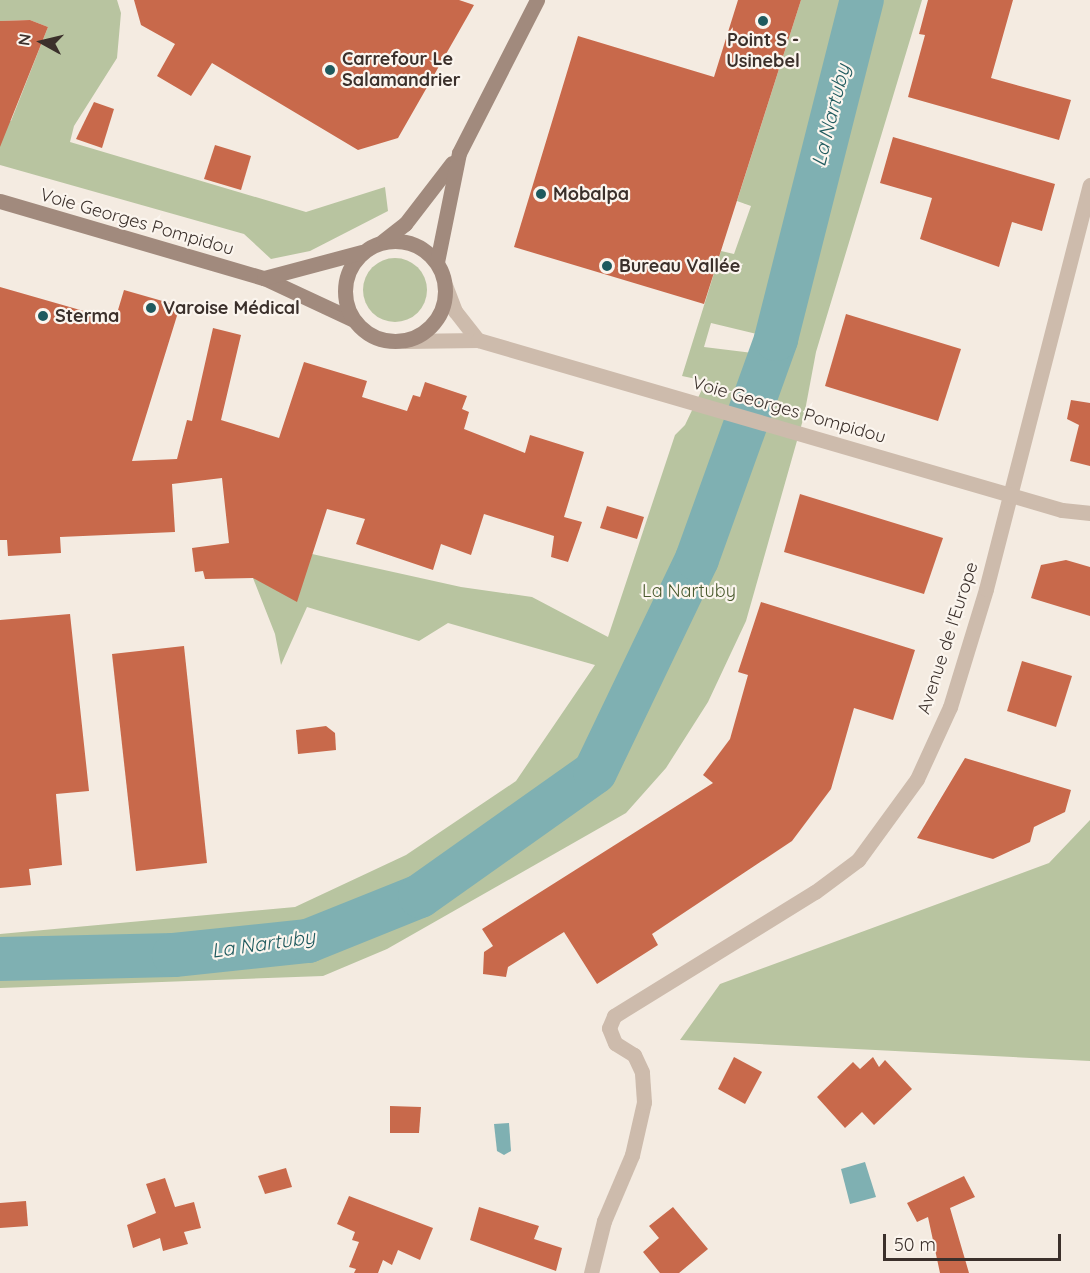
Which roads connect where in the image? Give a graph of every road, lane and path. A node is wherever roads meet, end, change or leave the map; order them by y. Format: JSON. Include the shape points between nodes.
{"nodes":[{"id":1,"x":537,"y":0,"type":"edge"},
{"id":2,"x":459,"y":153,"type":"junction"},
{"id":3,"x":1090,"y":185,"type":"edge"},
{"id":4,"x":0,"y":201,"type":"edge"},
{"id":5,"x":372,"y":247,"type":"junction"},
{"id":6,"x":436,"y":262,"type":"junction"},
{"id":7,"x":264,"y":278,"type":"junction"},
{"id":8,"x":445,"y":285,"type":"junction"},
{"id":9,"x":354,"y":320,"type":"junction"},
{"id":10,"x":478,"y":340,"type":"junction"},
{"id":11,"x":405,"y":341,"type":"junction"},
{"id":12,"x":1011,"y":495,"type":"junction"},
{"id":13,"x":1090,"y":513,"type":"edge"},
{"id":14,"x":591,"y":1273,"type":"edge"}],
"edges":[{"from":1,"to":2,"type":"main road"},
{"from":2,"to":5,"type":"main road","via":[[405,224]]},
{"from":2,"to":6,"type":"main road"},
{"from":3,"to":12,"type":"street","name":"Avenue de l'Europe"},
{"from":4,"to":7,"type":"main road","name":"Voie Georges Pompidou"},
{"from":5,"to":6,"type":"main road","via":[[410,243]]},
{"from":5,"to":7,"type":"main road"},
{"from":5,"to":9,"type":"main road","via":[[346,280],[345,297]]},
{"from":6,"to":8,"type":"main road"},
{"from":7,"to":9,"type":"main road","name":"Voie Georges Pompidou"},
{"from":8,"to":10,"type":"street","via":[[455,311]]},
{"from":8,"to":11,"type":"main road","via":[[442,310],[434,324]]},
{"from":9,"to":11,"type":"main road","via":[[373,336]]},
{"from":10,"to":11,"type":"street","name":"Voie Georges Pompidou"},
{"from":10,"to":12,"type":"street","name":"Voie Georges Pompidou"},
{"from":12,"to":13,"type":"street","name":"Voie Georges Pompidou"},
{"from":12,"to":14,"type":"street","name":"Avenue de l'Europe","via":[[950,707],[917,779],[858,860],[815,892],[614,1016],[609,1028],[615,1043],[634,1055],[642,1072],[644,1102],[632,1155],[604,1221]]}]}
